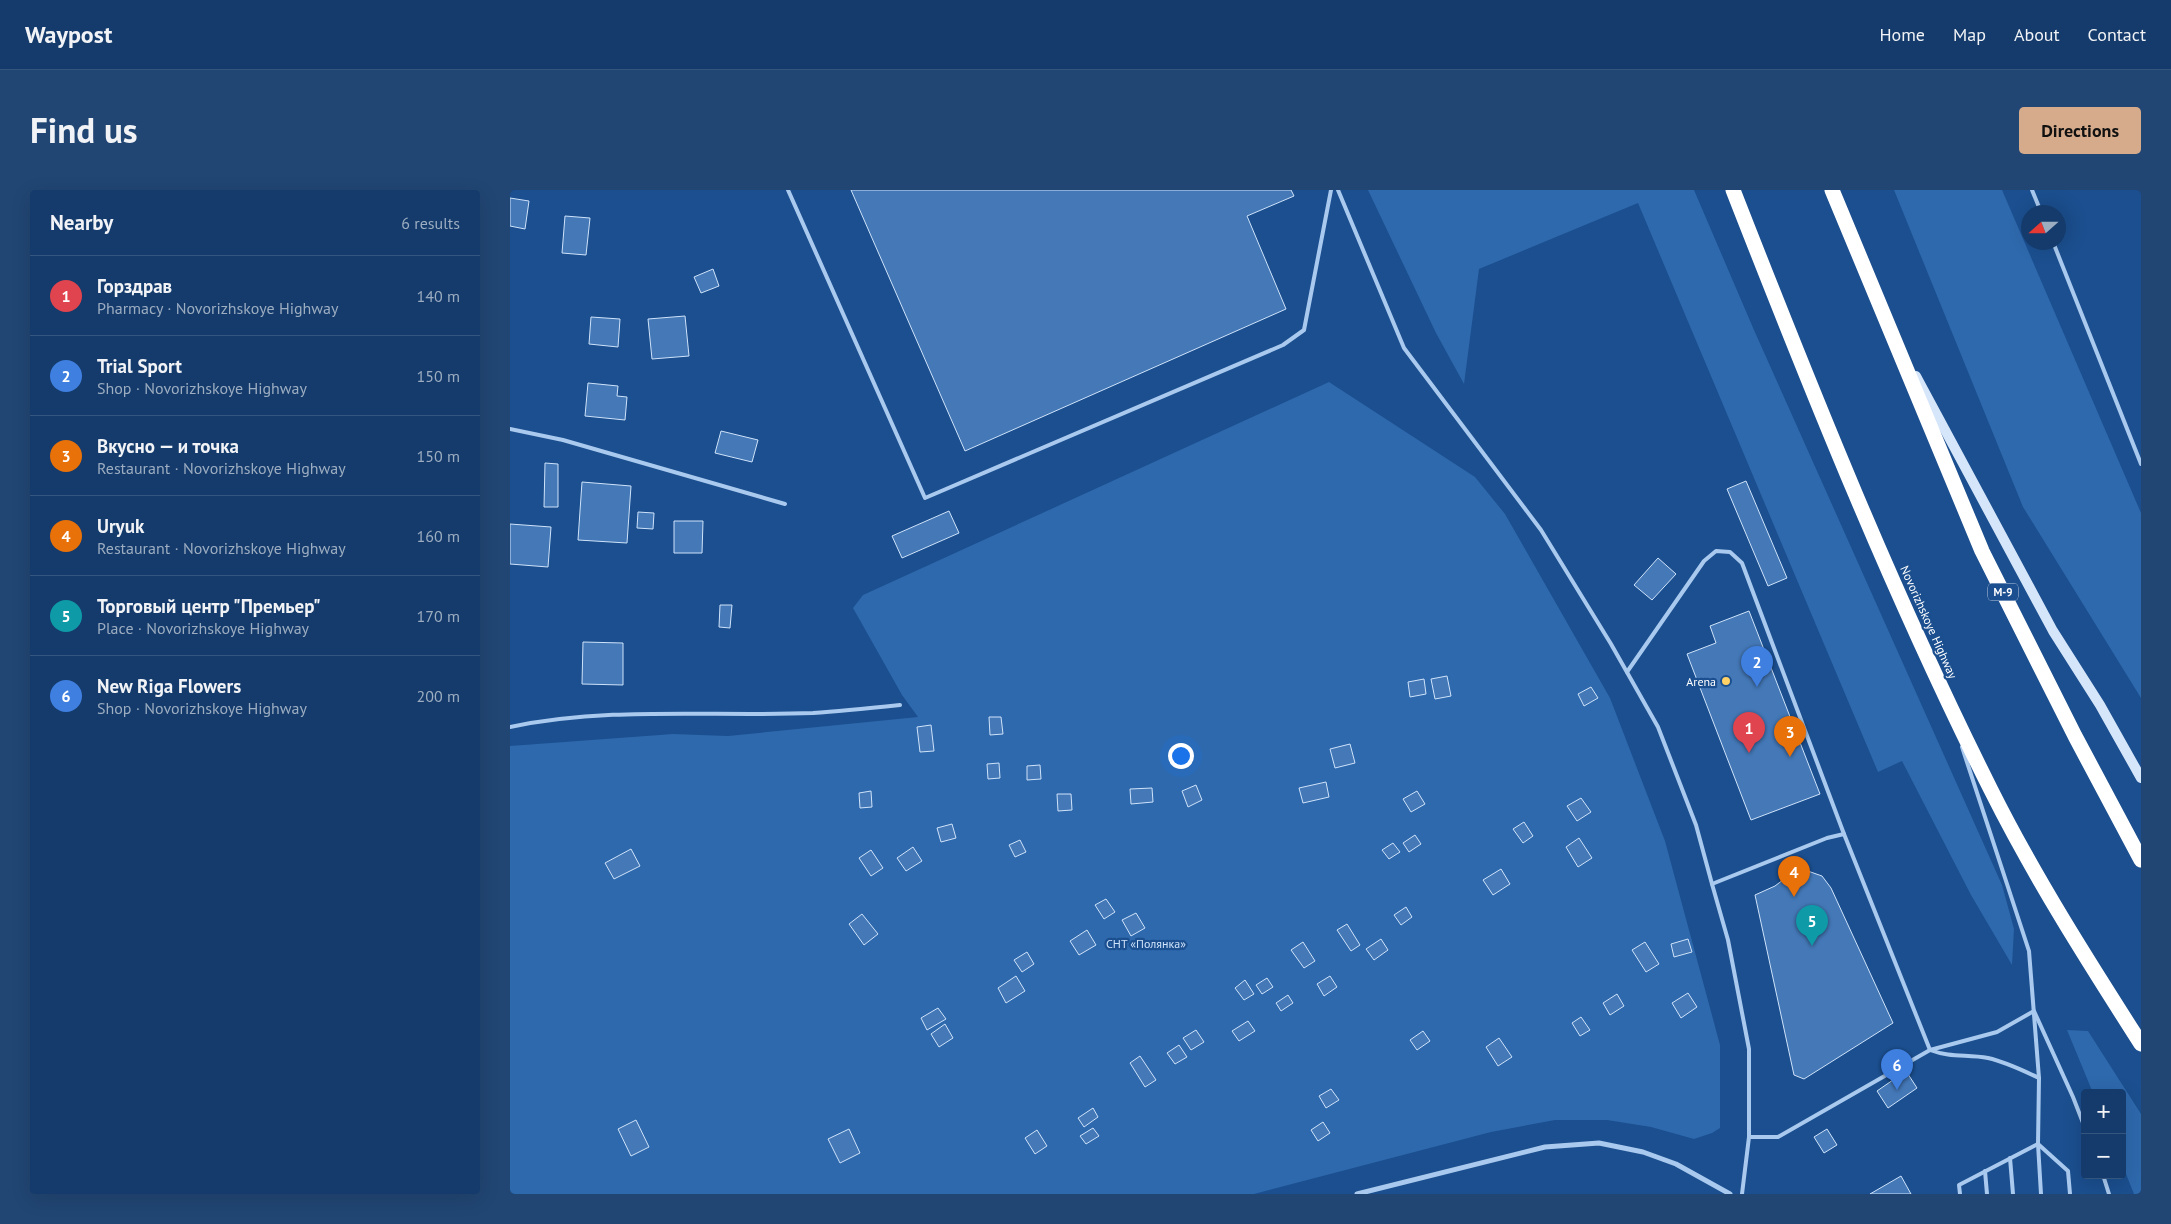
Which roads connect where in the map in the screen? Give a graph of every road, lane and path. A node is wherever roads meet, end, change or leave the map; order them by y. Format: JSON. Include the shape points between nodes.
{"nodes":[{"id":1,"x":788,"y":190,"type":"edge"},
{"id":2,"x":1331,"y":190,"type":"edge"},
{"id":3,"x":1338,"y":190,"type":"edge"},
{"id":4,"x":1733,"y":190,"type":"edge"},
{"id":5,"x":1832,"y":190,"type":"edge"},
{"id":6,"x":2032,"y":190,"type":"edge"},
{"id":7,"x":2038,"y":205,"type":"edge"},
{"id":8,"x":2056,"y":250,"type":"edge"},
{"id":9,"x":1884,"y":316,"type":"junction"},
{"id":10,"x":510,"y":429,"type":"edge"},
{"id":11,"x":2141,"y":464,"type":"edge"},
{"id":12,"x":785,"y":504,"type":"dead end"},
{"id":13,"x":1627,"y":672,"type":"junction"},
{"id":14,"x":1944,"y":690,"type":"junction"},
{"id":15,"x":900,"y":705,"type":"dead end"},
{"id":16,"x":510,"y":727,"type":"edge"},
{"id":17,"x":1959,"y":737,"type":"dead end"},
{"id":18,"x":1962,"y":746,"type":"dead end"},
{"id":19,"x":2141,"y":778,"type":"edge"},
{"id":20,"x":1844,"y":834,"type":"junction"},
{"id":21,"x":2141,"y":860,"type":"edge"},
{"id":22,"x":1712,"y":884,"type":"junction"},
{"id":23,"x":2034,"y":1012,"type":"junction"},
{"id":24,"x":2141,"y":1044,"type":"edge"},
{"id":25,"x":1930,"y":1050,"type":"junction"},
{"id":26,"x":2039,"y":1078,"type":"junction"},
{"id":27,"x":2081,"y":1117,"type":"edge"},
{"id":28,"x":1750,"y":1137,"type":"junction"},
{"id":29,"x":2038,"y":1144,"type":"junction"},
{"id":30,"x":2010,"y":1158,"type":"junction"},
{"id":31,"x":1985,"y":1171,"type":"junction"},
{"id":32,"x":2104,"y":1179,"type":"edge"},
{"id":33,"x":1357,"y":1194,"type":"edge"},
{"id":34,"x":1730,"y":1194,"type":"edge"},
{"id":35,"x":1742,"y":1194,"type":"edge"},
{"id":36,"x":1960,"y":1194,"type":"edge"},
{"id":37,"x":1987,"y":1194,"type":"edge"},
{"id":38,"x":2013,"y":1194,"type":"edge"},
{"id":39,"x":2041,"y":1194,"type":"edge"},
{"id":40,"x":2070,"y":1194,"type":"edge"},
{"id":41,"x":2109,"y":1194,"type":"edge"}],
"edges":[{"from":1,"to":2,"type":"lane","via":[[925,498],[1283,345],[1304,330]]},
{"from":3,"to":13,"type":"lane","via":[[1404,348],[1542,530]]},
{"from":4,"to":14,"type":"highway","name":"Novorizhskoye Highway","via":[[1871,529]]},
{"from":5,"to":9,"type":"highway","number":"М-9"},
{"from":6,"to":7,"type":"lane"},
{"from":8,"to":11,"type":"lane"},
{"from":9,"to":19,"type":"street","number":"М-9","via":[[2053,631]]},
{"from":9,"to":21,"type":"highway","number":"М-9","via":[[1982,551],[2074,736]]},
{"from":10,"to":12,"type":"lane","via":[[563,440]]},
{"from":13,"to":20,"type":"lane","via":[[1704,561],[1716,550],[1730,552],[1742,563]]},
{"from":13,"to":22,"type":"lane","via":[[1658,727],[1696,825]]},
{"from":14,"to":17,"type":"lane"},
{"from":14,"to":24,"type":"highway","name":"Novorizhskoye Highway","via":[[1992,791],[2073,939]]},
{"from":15,"to":16,"type":"lane","via":[[813,713],[676,712],[547,719]]},
{"from":18,"to":23,"type":"lane","via":[[2029,951]]},
{"from":20,"to":22,"type":"lane"},
{"from":20,"to":25,"type":"lane"},
{"from":22,"to":28,"type":"lane","via":[[1728,940],[1749,1049]]},
{"from":23,"to":25,"type":"lane","via":[[1997,1032]]},
{"from":23,"to":26,"type":"lane"},
{"from":23,"to":27,"type":"lane"},
{"from":25,"to":26,"type":"lane","via":[[1945,1056],[2004,1062]]},
{"from":25,"to":28,"type":"lane","via":[[1778,1137]]},
{"from":26,"to":29,"type":"lane"},
{"from":28,"to":35,"type":"lane"},
{"from":29,"to":30,"type":"lane"},
{"from":29,"to":39,"type":"lane"},
{"from":29,"to":40,"type":"lane","via":[[2068,1172]]},
{"from":30,"to":31,"type":"lane"},
{"from":30,"to":38,"type":"lane"},
{"from":31,"to":36,"type":"lane","via":[[1959,1185]]},
{"from":31,"to":37,"type":"lane"},
{"from":32,"to":41,"type":"lane"},
{"from":33,"to":34,"type":"street","via":[[1545,1147],[1599,1143],[1643,1152],[1676,1164]]}]}
